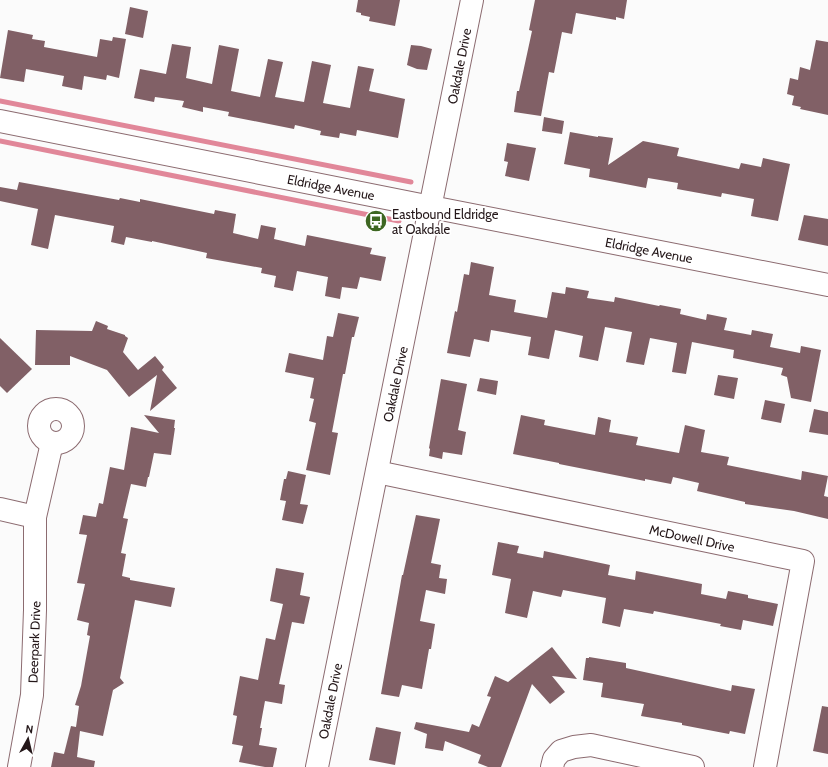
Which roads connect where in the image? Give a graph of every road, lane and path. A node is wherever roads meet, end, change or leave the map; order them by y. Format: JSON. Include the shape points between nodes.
{"nodes":[{"id":1,"x":472,"y":0,"type":"edge"},
{"id":2,"x":0,"y":121,"type":"edge"},
{"id":3,"x":431,"y":207,"type":"junction"},
{"id":4,"x":828,"y":285,"type":"edge"},
{"id":5,"x":52,"y":443,"type":"dead end"},
{"id":6,"x":377,"y":472,"type":"junction"},
{"id":7,"x":0,"y":509,"type":"edge"},
{"id":8,"x":35,"y":517,"type":"junction"},
{"id":9,"x":19,"y":767,"type":"edge"},
{"id":10,"x":317,"y":767,"type":"edge"},
{"id":11,"x":552,"y":767,"type":"edge"},
{"id":12,"x":693,"y":767,"type":"edge"},
{"id":13,"x":764,"y":767,"type":"edge"}],
"edges":[{"from":1,"to":3,"type":"street","name":"Oakdale Drive"},
{"from":2,"to":3,"type":"street","name":"Eldridge Avenue"},
{"from":3,"to":4,"type":"street","name":"Eldridge Avenue"},
{"from":3,"to":6,"type":"street","name":"Oakdale Drive"},
{"from":5,"to":8,"type":"street","name":"Deerpark Drive"},
{"from":6,"to":10,"type":"street","name":"Oakdale Drive"},
{"from":6,"to":13,"type":"street","name":"McDowell Drive","via":[[803,561]]},
{"from":7,"to":8,"type":"street"},
{"from":8,"to":9,"type":"street","name":"Deerpark Drive","via":[[36,610],[32,695]]},
{"from":11,"to":12,"type":"street","via":[[561,751],[591,745]]}]}
